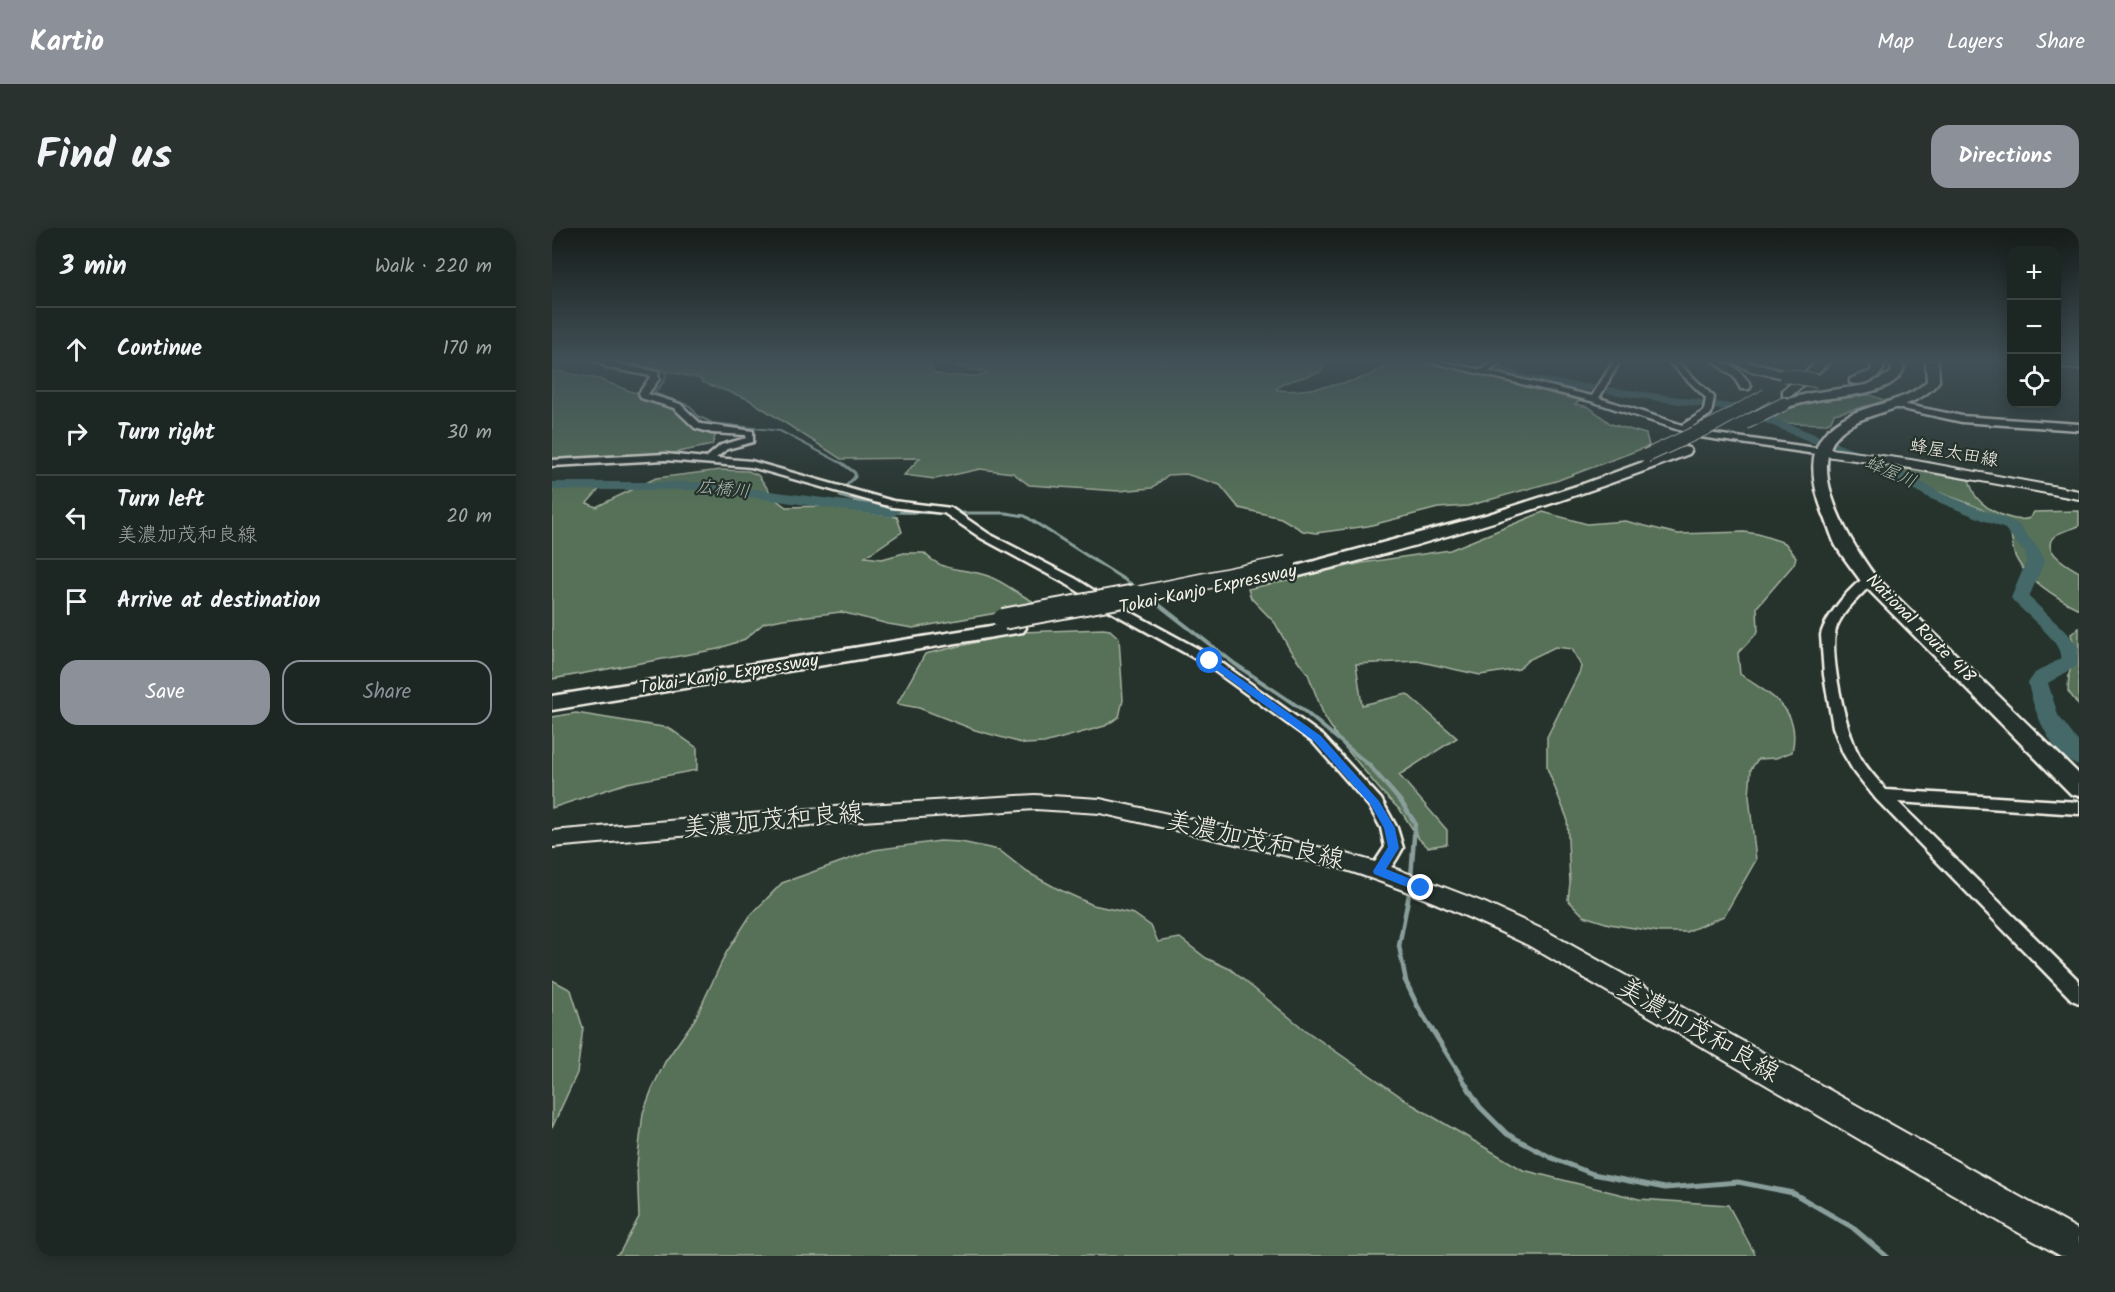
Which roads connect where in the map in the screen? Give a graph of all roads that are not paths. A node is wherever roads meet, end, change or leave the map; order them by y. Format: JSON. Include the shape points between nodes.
{"nodes":[{"id":1,"x":679,"y":409,"type":"edge"},
{"id":2,"x":1635,"y":409,"type":"edge"},
{"id":3,"x":1708,"y":409,"type":"edge"},
{"id":4,"x":1729,"y":409,"type":"edge"},
{"id":5,"x":1742,"y":409,"type":"edge"},
{"id":6,"x":1769,"y":409,"type":"edge"},
{"id":7,"x":1879,"y":409,"type":"edge"},
{"id":8,"x":1917,"y":409,"type":"edge"},
{"id":9,"x":2079,"y":427,"type":"edge"},
{"id":10,"x":1682,"y":429,"type":"junction"},
{"id":11,"x":1824,"y":446,"type":"junction"},
{"id":12,"x":1653,"y":458,"type":"junction"},
{"id":13,"x":709,"y":460,"type":"junction"},
{"id":14,"x":552,"y":463,"type":"edge"},
{"id":15,"x":2079,"y":495,"type":"edge"},
{"id":16,"x":1869,"y":580,"type":"junction"},
{"id":17,"x":1010,"y":623,"type":"junction"},
{"id":18,"x":552,"y":694,"type":"edge"},
{"id":19,"x":552,"y":703,"type":"edge"},
{"id":20,"x":2079,"y":788,"type":"edge"},
{"id":21,"x":1882,"y":795,"type":"junction"},
{"id":22,"x":2079,"y":808,"type":"edge"},
{"id":23,"x":552,"y":838,"type":"edge"},
{"id":24,"x":1386,"y":874,"type":"junction"},
{"id":25,"x":2079,"y":994,"type":"edge"},
{"id":26,"x":2079,"y":1248,"type":"edge"}],
"edges":[{"from":1,"to":13,"type":"street","via":[[698,426],[750,433],[750,440],[724,447]]},
{"from":2,"to":10,"type":"street"},
{"from":3,"to":10,"type":"street"},
{"from":4,"to":12,"type":"highway","bridge":true},
{"from":5,"to":12,"type":"highway","name":"Tokai-Kanjo Expressway","bridge":true},
{"from":6,"to":12,"type":"highway","name":"Tokai-Kanjo Expressway","bridge":true,"via":[[1709,442]]},
{"from":7,"to":11,"type":"highway","via":[[1844,423]]},
{"from":8,"to":9,"type":"street","via":[[1962,418]]},
{"from":10,"to":11,"type":"street","via":[[1719,438]]},
{"from":11,"to":15,"type":"main road","name":"蜂屋太田線","via":[[1844,455]]},
{"from":11,"to":16,"type":"highway","name":"National Route 418","via":[[1819,470],[1824,496],[1844,544]]},
{"from":12,"to":17,"type":"highway","name":"Tokai-Kanjo Expressway","via":[[1578,492],[1477,525],[1165,600]]},
{"from":13,"to":14,"type":"street"},
{"from":13,"to":24,"type":"street","via":[[751,464],[892,504],[953,513],[985,536],[1210,661],[1318,739],[1375,803],[1389,828],[1394,848]]},
{"from":16,"to":20,"type":"highway","name":"National Route 418"},
{"from":16,"to":21,"type":"street","via":[[1833,621],[1829,656],[1838,726],[1862,773]]},
{"from":17,"to":18,"type":"highway","name":"Tokai-Kanjo Expressway"},
{"from":17,"to":19,"type":"highway","name":"Tokai-Kanjo Expressway"},
{"from":21,"to":22,"type":"street"},
{"from":21,"to":25,"type":"street"},
{"from":23,"to":24,"type":"main road","name":"美濃加茂和良線","via":[[1035,802],[1109,808],[1336,859]]},
{"from":24,"to":26,"type":"main road","name":"美濃加茂和良線","via":[[1537,938]]}]}
